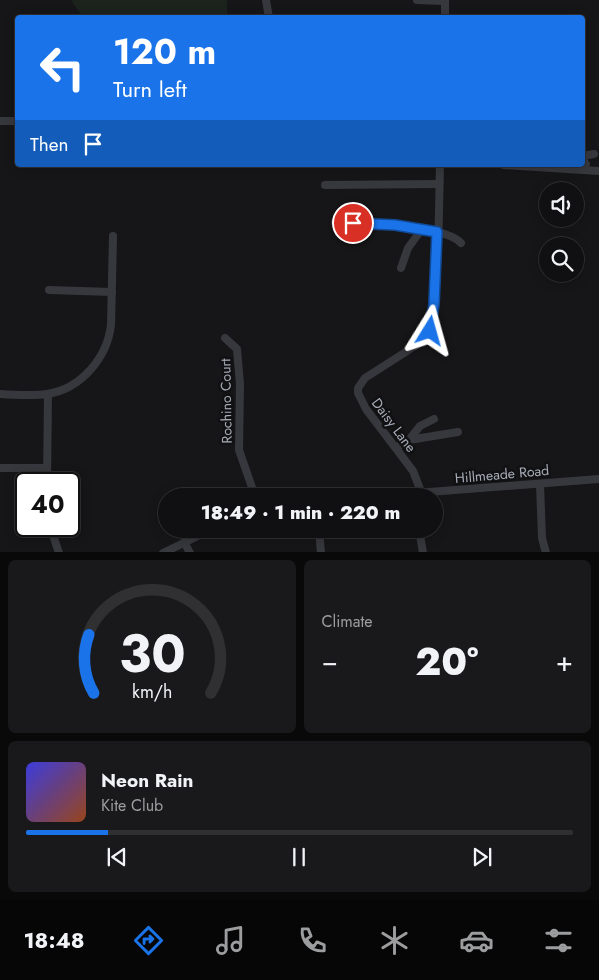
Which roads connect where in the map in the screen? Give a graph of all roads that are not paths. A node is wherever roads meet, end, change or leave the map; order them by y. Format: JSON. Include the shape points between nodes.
{"nodes":[{"id":1,"x":266,"y":0,"type":"edge"},
{"id":2,"x":417,"y":0,"type":"edge"},
{"id":3,"x":445,"y":0,"type":"edge"},
{"id":4,"x":268,"y":15,"type":"edge"},
{"id":5,"x":445,"y":15,"type":"edge"},
{"id":6,"x":0,"y":121,"type":"edge"},
{"id":7,"x":15,"y":121,"type":"edge"},
{"id":8,"x":594,"y":154,"type":"dead end"},
{"id":9,"x":585,"y":156,"type":"edge"},
{"id":10,"x":440,"y":167,"type":"edge"},
{"id":11,"x":567,"y":167,"type":"edge"},
{"id":12,"x":584,"y":169,"type":"joint"},
{"id":13,"x":599,"y":171,"type":"edge"},
{"id":14,"x":439,"y":184,"type":"junction"},
{"id":15,"x":325,"y":185,"type":"dead end"},
{"id":16,"x":335,"y":222,"type":"dead end"},
{"id":17,"x":422,"y":229,"type":"junction"},
{"id":18,"x":437,"y":232,"type":"junction"},
{"id":19,"x":113,"y":236,"type":"dead end"},
{"id":20,"x":461,"y":243,"type":"dead end"},
{"id":21,"x":401,"y":268,"type":"dead end"},
{"id":22,"x":49,"y":290,"type":"dead end"},
{"id":23,"x":112,"y":292,"type":"junction"},
{"id":24,"x":225,"y":338,"type":"dead end"},
{"id":25,"x":0,"y":394,"type":"edge"},
{"id":26,"x":48,"y":394,"type":"junction"},
{"id":27,"x":434,"y":419,"type":"dead end"},
{"id":28,"x":458,"y":432,"type":"dead end"},
{"id":29,"x":409,"y":440,"type":"junction"},
{"id":30,"x":397,"y":447,"type":"junction"},
{"id":31,"x":0,"y":468,"type":"edge"},
{"id":32,"x":47,"y":468,"type":"junction"},
{"id":33,"x":47,"y":472,"type":"edge"},
{"id":34,"x":599,"y":479,"type":"edge"},
{"id":35,"x":540,"y":484,"type":"junction"},
{"id":36,"x":252,"y":488,"type":"edge"},
{"id":37,"x":420,"y":488,"type":"edge"},
{"id":38,"x":443,"y":492,"type":"edge"},
{"id":39,"x":54,"y":537,"type":"edge"},
{"id":40,"x":193,"y":538,"type":"edge"},
{"id":41,"x":320,"y":538,"type":"edge"},
{"id":42,"x":421,"y":538,"type":"edge"},
{"id":43,"x":184,"y":542,"type":"junction"},
{"id":44,"x":60,"y":552,"type":"edge"},
{"id":45,"x":163,"y":552,"type":"edge"},
{"id":46,"x":190,"y":552,"type":"edge"},
{"id":47,"x":321,"y":552,"type":"edge"},
{"id":48,"x":423,"y":552,"type":"edge"},
{"id":49,"x":546,"y":552,"type":"edge"}],
"edges":[{"from":1,"to":4,"type":"street"},
{"from":2,"to":3,"type":"street"},
{"from":3,"to":5,"type":"street"},
{"from":6,"to":7,"type":"street"},
{"from":8,"to":9,"type":"street"},
{"from":10,"to":14,"type":"street","name":"Daisy Lane"},
{"from":11,"to":12,"type":"street"},
{"from":12,"to":13,"type":"street"},
{"from":14,"to":15,"type":"street"},
{"from":14,"to":18,"type":"street","name":"Daisy Lane"},
{"from":16,"to":17,"type":"street"},
{"from":17,"to":18,"type":"street"},
{"from":17,"to":21,"type":"street","via":[[408,248]]},
{"from":18,"to":20,"type":"street"},
{"from":18,"to":30,"type":"street","name":"Daisy Lane","via":[[434,304],[429,334],[365,378],[358,388],[362,403]]},
{"from":19,"to":23,"type":"street"},
{"from":22,"to":23,"type":"street"},
{"from":23,"to":26,"type":"street","via":[[110,335],[100,358],[79,380]]},
{"from":24,"to":36,"type":"street","name":"Rochino Court","via":[[237,349],[239,450]]},
{"from":25,"to":26,"type":"street"},
{"from":26,"to":32,"type":"street"},
{"from":27,"to":29,"type":"street","via":[[420,426]]},
{"from":28,"to":29,"type":"street"},
{"from":29,"to":30,"type":"street"},
{"from":30,"to":37,"type":"street","name":"Daisy Lane"},
{"from":31,"to":32,"type":"street"},
{"from":32,"to":33,"type":"street"},
{"from":34,"to":35,"type":"street","name":"Hillmeade Road"},
{"from":35,"to":38,"type":"street","name":"Hillmeade Road"},
{"from":35,"to":49,"type":"street","via":[[542,538]]},
{"from":39,"to":44,"type":"street"},
{"from":40,"to":43,"type":"street"},
{"from":41,"to":47,"type":"street"},
{"from":42,"to":48,"type":"street"},
{"from":43,"to":45,"type":"street"},
{"from":43,"to":46,"type":"street"}]}
